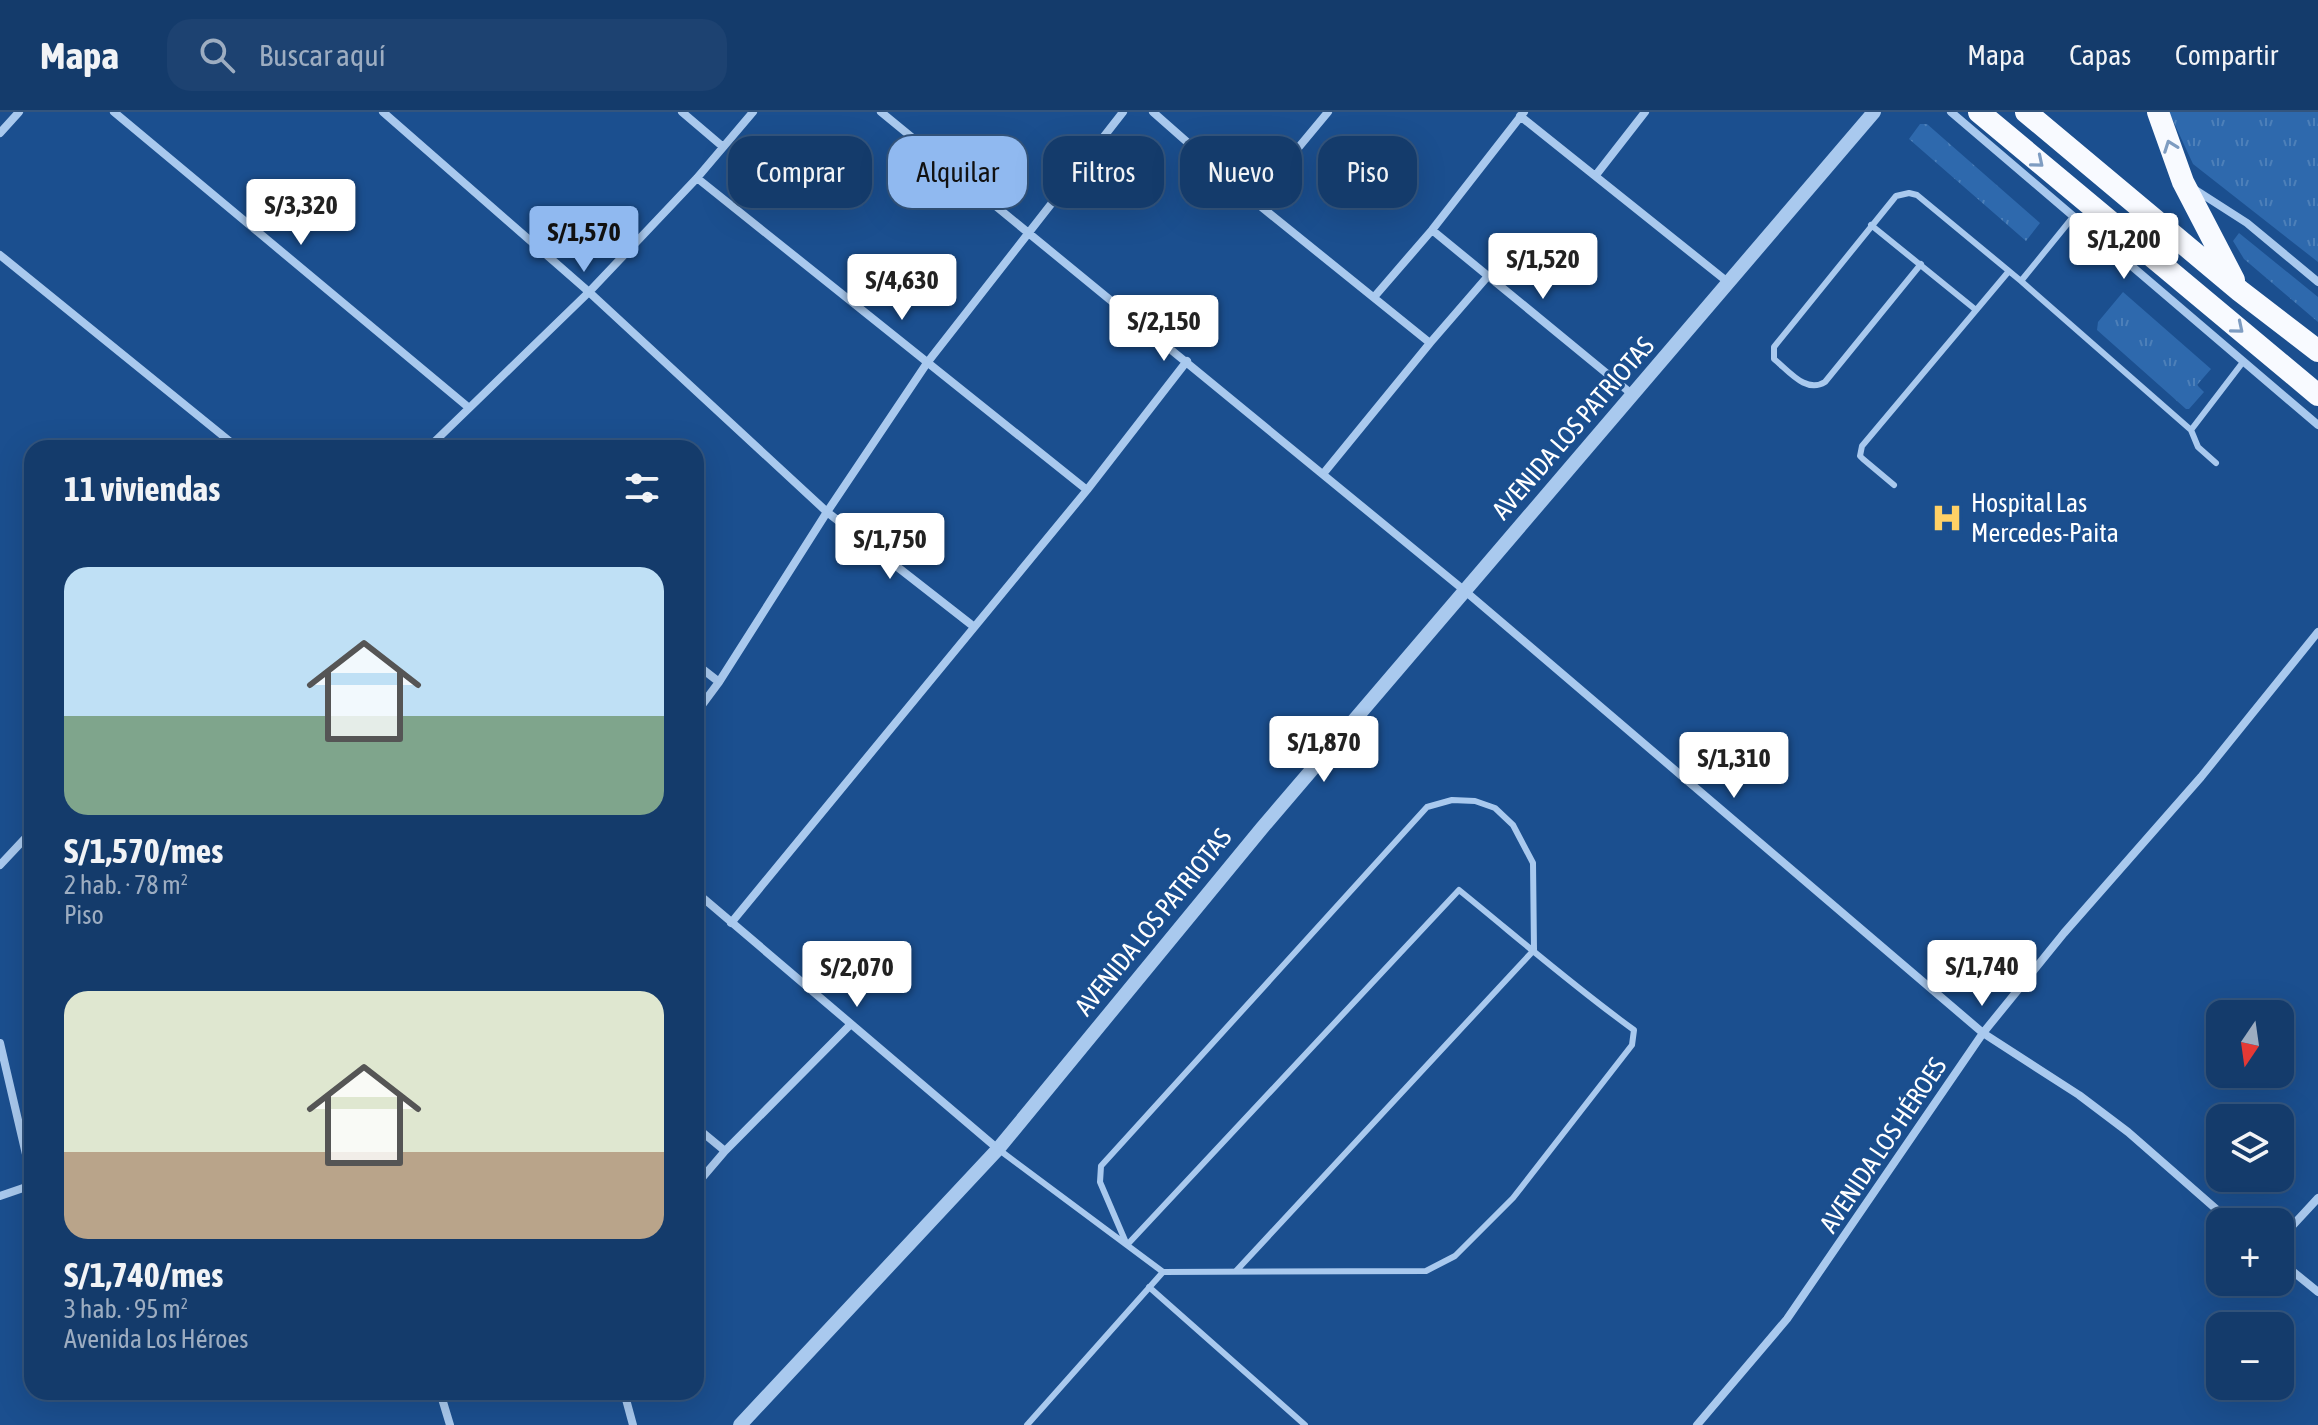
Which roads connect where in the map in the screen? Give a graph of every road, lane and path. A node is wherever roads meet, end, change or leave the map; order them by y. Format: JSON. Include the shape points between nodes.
{"nodes":[{"id":1,"x":19,"y":112,"type":"edge"},
{"id":2,"x":114,"y":112,"type":"edge"},
{"id":3,"x":383,"y":112,"type":"edge"},
{"id":4,"x":682,"y":112,"type":"edge"},
{"id":5,"x":753,"y":112,"type":"edge"},
{"id":6,"x":881,"y":112,"type":"edge"},
{"id":7,"x":1123,"y":112,"type":"edge"},
{"id":8,"x":1153,"y":112,"type":"edge"},
{"id":9,"x":1328,"y":112,"type":"edge"},
{"id":10,"x":1874,"y":112,"type":"edge"},
{"id":11,"x":1951,"y":112,"type":"edge"},
{"id":12,"x":1979,"y":112,"type":"edge"},
{"id":13,"x":2026,"y":112,"type":"edge"},
{"id":14,"x":2158,"y":112,"type":"edge"},
{"id":15,"x":1522,"y":114,"type":"edge"},
{"id":16,"x":1641,"y":114,"type":"edge"},
{"id":17,"x":0,"y":133,"type":"edge"},
{"id":18,"x":1180,"y":136,"type":"edge"},
{"id":19,"x":1302,"y":143,"type":"edge"},
{"id":20,"x":722,"y":146,"type":"junction"},
{"id":21,"x":1596,"y":175,"type":"junction"},
{"id":22,"x":697,"y":178,"type":"junction"},
{"id":23,"x":2183,"y":182,"type":"junction"},
{"id":24,"x":1263,"y":208,"type":"edge"},
{"id":25,"x":2073,"y":217,"type":"junction"},
{"id":26,"x":1871,"y":225,"type":"junction"},
{"id":27,"x":1432,"y":230,"type":"junction"},
{"id":28,"x":1028,"y":234,"type":"junction"},
{"id":29,"x":0,"y":255,"type":"edge"},
{"id":30,"x":1921,"y":264,"type":"junction"},
{"id":31,"x":2009,"y":271,"type":"junction"},
{"id":32,"x":1488,"y":276,"type":"junction"},
{"id":33,"x":2021,"y":281,"type":"junction"},
{"id":34,"x":2318,"y":282,"type":"edge"},
{"id":35,"x":1729,"y":283,"type":"junction"},
{"id":36,"x":2240,"y":291,"type":"junction"},
{"id":37,"x":589,"y":292,"type":"junction"},
{"id":38,"x":1375,"y":296,"type":"junction"},
{"id":39,"x":1976,"y":310,"type":"junction"},
{"id":40,"x":1430,"y":343,"type":"junction"},
{"id":41,"x":2318,"y":351,"type":"edge"},
{"id":42,"x":1187,"y":361,"type":"junction"},
{"id":43,"x":2243,"y":362,"type":"junction"},
{"id":44,"x":927,"y":363,"type":"junction"},
{"id":45,"x":1633,"y":395,"type":"junction"},
{"id":46,"x":2318,"y":395,"type":"edge"},
{"id":47,"x":468,"y":407,"type":"junction"},
{"id":48,"x":2318,"y":425,"type":"edge"},
{"id":49,"x":2191,"y":430,"type":"junction"},
{"id":50,"x":228,"y":440,"type":"edge"},
{"id":51,"x":436,"y":440,"type":"edge"},
{"id":52,"x":2216,"y":463,"type":"dead end"},
{"id":53,"x":1323,"y":474,"type":"junction"},
{"id":54,"x":1894,"y":485,"type":"dead end"},
{"id":55,"x":1087,"y":490,"type":"junction"},
{"id":56,"x":827,"y":512,"type":"junction"},
{"id":57,"x":1465,"y":591,"type":"junction"},
{"id":58,"x":973,"y":626,"type":"junction"},
{"id":59,"x":2318,"y":632,"type":"edge"},
{"id":60,"x":704,"y":670,"type":"edge"},
{"id":61,"x":719,"y":682,"type":"junction"},
{"id":62,"x":704,"y":702,"type":"edge"},
{"id":63,"x":24,"y":840,"type":"edge"},
{"id":64,"x":0,"y":865,"type":"edge"},
{"id":65,"x":704,"y":899,"type":"edge"},
{"id":66,"x":731,"y":923,"type":"junction"},
{"id":67,"x":1534,"y":950,"type":"junction"},
{"id":68,"x":850,"y":1025,"type":"junction"},
{"id":69,"x":1983,"y":1033,"type":"junction"},
{"id":70,"x":0,"y":1043,"type":"edge"},
{"id":71,"x":704,"y":1134,"type":"edge"},
{"id":72,"x":24,"y":1147,"type":"edge"},
{"id":73,"x":998,"y":1149,"type":"junction"},
{"id":74,"x":725,"y":1151,"type":"junction"},
{"id":75,"x":704,"y":1176,"type":"edge"},
{"id":76,"x":24,"y":1186,"type":"edge"},
{"id":77,"x":0,"y":1196,"type":"edge"},
{"id":78,"x":2318,"y":1198,"type":"edge"},
{"id":79,"x":2215,"y":1208,"type":"edge"},
{"id":80,"x":2294,"y":1224,"type":"edge"},
{"id":81,"x":1127,"y":1245,"type":"junction"},
{"id":82,"x":1236,"y":1271,"type":"junction"},
{"id":83,"x":1163,"y":1272,"type":"junction"},
{"id":84,"x":2294,"y":1272,"type":"edge"},
{"id":85,"x":1149,"y":1287,"type":"junction"},
{"id":86,"x":2318,"y":1292,"type":"edge"},
{"id":87,"x":442,"y":1400,"type":"edge"},
{"id":88,"x":626,"y":1400,"type":"edge"},
{"id":89,"x":450,"y":1425,"type":"edge"},
{"id":90,"x":633,"y":1425,"type":"edge"},
{"id":91,"x":740,"y":1425,"type":"edge"},
{"id":92,"x":1027,"y":1425,"type":"edge"},
{"id":93,"x":1305,"y":1425,"type":"edge"},
{"id":94,"x":1697,"y":1425,"type":"edge"}],
"edges":[{"from":1,"to":17,"type":"street"},
{"from":2,"to":47,"type":"street"},
{"from":3,"to":37,"type":"street"},
{"from":4,"to":20,"type":"street"},
{"from":5,"to":20,"type":"street"},
{"from":6,"to":28,"type":"street"},
{"from":7,"to":28,"type":"street"},
{"from":8,"to":18,"type":"street"},
{"from":9,"to":19,"type":"street"},
{"from":10,"to":35,"type":"street","name":"AVENIDA LOS PATRIOTAS"},
{"from":11,"to":25,"type":"street"},
{"from":12,"to":46,"type":"highway","one_way":true},
{"from":13,"to":36,"type":"highway"},
{"from":23,"to":14,"type":"highway","one_way":true},
{"from":15,"to":21,"type":"street"},
{"from":15,"to":27,"type":"street"},
{"from":16,"to":21,"type":"street"},
{"from":20,"to":22,"type":"street"},
{"from":21,"to":35,"type":"street"},
{"from":22,"to":37,"type":"street"},
{"from":22,"to":44,"type":"street"},
{"from":23,"to":34,"type":"street","via":[[2247,223]]},
{"from":23,"to":36,"type":"highway"},
{"from":24,"to":38,"type":"street"},
{"from":25,"to":33,"type":"lane"},
{"from":25,"to":43,"type":"street"},
{"from":26,"to":30,"type":"lane"},
{"from":26,"to":30,"type":"lane","via":[[1774,347],[1774,359],[1805,385],[1825,382]]},
{"from":26,"to":31,"type":"lane","via":[[1896,196],[1917,195]]},
{"from":27,"to":32,"type":"street"},
{"from":27,"to":38,"type":"street"},
{"from":28,"to":42,"type":"street"},
{"from":28,"to":44,"type":"street"},
{"from":29,"to":50,"type":"street"},
{"from":30,"to":39,"type":"lane"},
{"from":31,"to":33,"type":"lane"},
{"from":31,"to":39,"type":"lane"},
{"from":32,"to":40,"type":"street"},
{"from":32,"to":45,"type":"street"},
{"from":33,"to":49,"type":"lane"},
{"from":35,"to":45,"type":"street","name":"AVENIDA LOS PATRIOTAS"},
{"from":36,"to":41,"type":"highway"},
{"from":37,"to":47,"type":"street"},
{"from":37,"to":56,"type":"street"},
{"from":38,"to":40,"type":"street"},
{"from":39,"to":54,"type":"lane","via":[[1860,451]]},
{"from":40,"to":53,"type":"street"},
{"from":42,"to":53,"type":"street"},
{"from":42,"to":55,"type":"street"},
{"from":43,"to":48,"type":"street"},
{"from":43,"to":49,"type":"lane"},
{"from":44,"to":55,"type":"street"},
{"from":44,"to":56,"type":"street"},
{"from":45,"to":57,"type":"street","name":"AVENIDA LOS PATRIOTAS"},
{"from":47,"to":51,"type":"street"},
{"from":49,"to":52,"type":"lane","via":[[2198,447]]},
{"from":53,"to":57,"type":"street"},
{"from":55,"to":58,"type":"street"},
{"from":56,"to":58,"type":"street"},
{"from":56,"to":61,"type":"street"},
{"from":57,"to":69,"type":"street"},
{"from":57,"to":73,"type":"street","name":"AVENIDA LOS PATRIOTAS"},
{"from":58,"to":66,"type":"street"},
{"from":59,"to":69,"type":"street","name":"AVENIDA LOS HÉROES"},
{"from":60,"to":61,"type":"street"},
{"from":61,"to":62,"type":"street"},
{"from":63,"to":64,"type":"street"},
{"from":65,"to":66,"type":"street"},
{"from":66,"to":68,"type":"street"},
{"from":67,"to":81,"type":"lane","via":[[1459,890]]},
{"from":67,"to":81,"type":"lane","via":[[1533,863],[1513,825],[1495,808],[1475,801],[1427,807],[1101,1166],[1100,1182]]},
{"from":67,"to":82,"type":"lane"},
{"from":67,"to":82,"type":"lane","via":[[1634,1030],[1632,1045],[1513,1198],[1455,1256],[1426,1271]]},
{"from":68,"to":73,"type":"street"},
{"from":68,"to":74,"type":"street"},
{"from":69,"to":79,"type":"street","via":[[2079,1095]]},
{"from":69,"to":94,"type":"street","name":"AVENIDA LOS HÉROES","via":[[1787,1319]]},
{"from":70,"to":72,"type":"street"},
{"from":71,"to":74,"type":"street"},
{"from":73,"to":81,"type":"lane"},
{"from":73,"to":91,"type":"street","name":"AVENIDA LOS PATRIOTAS"},
{"from":74,"to":75,"type":"street"},
{"from":76,"to":77,"type":"street"},
{"from":78,"to":80,"type":"street"},
{"from":81,"to":83,"type":"lane"},
{"from":82,"to":83,"type":"lane"},
{"from":83,"to":85,"type":"lane"},
{"from":84,"to":86,"type":"street"},
{"from":85,"to":92,"type":"lane"},
{"from":85,"to":93,"type":"lane"},
{"from":87,"to":89,"type":"street"},
{"from":88,"to":90,"type":"street"}]}
